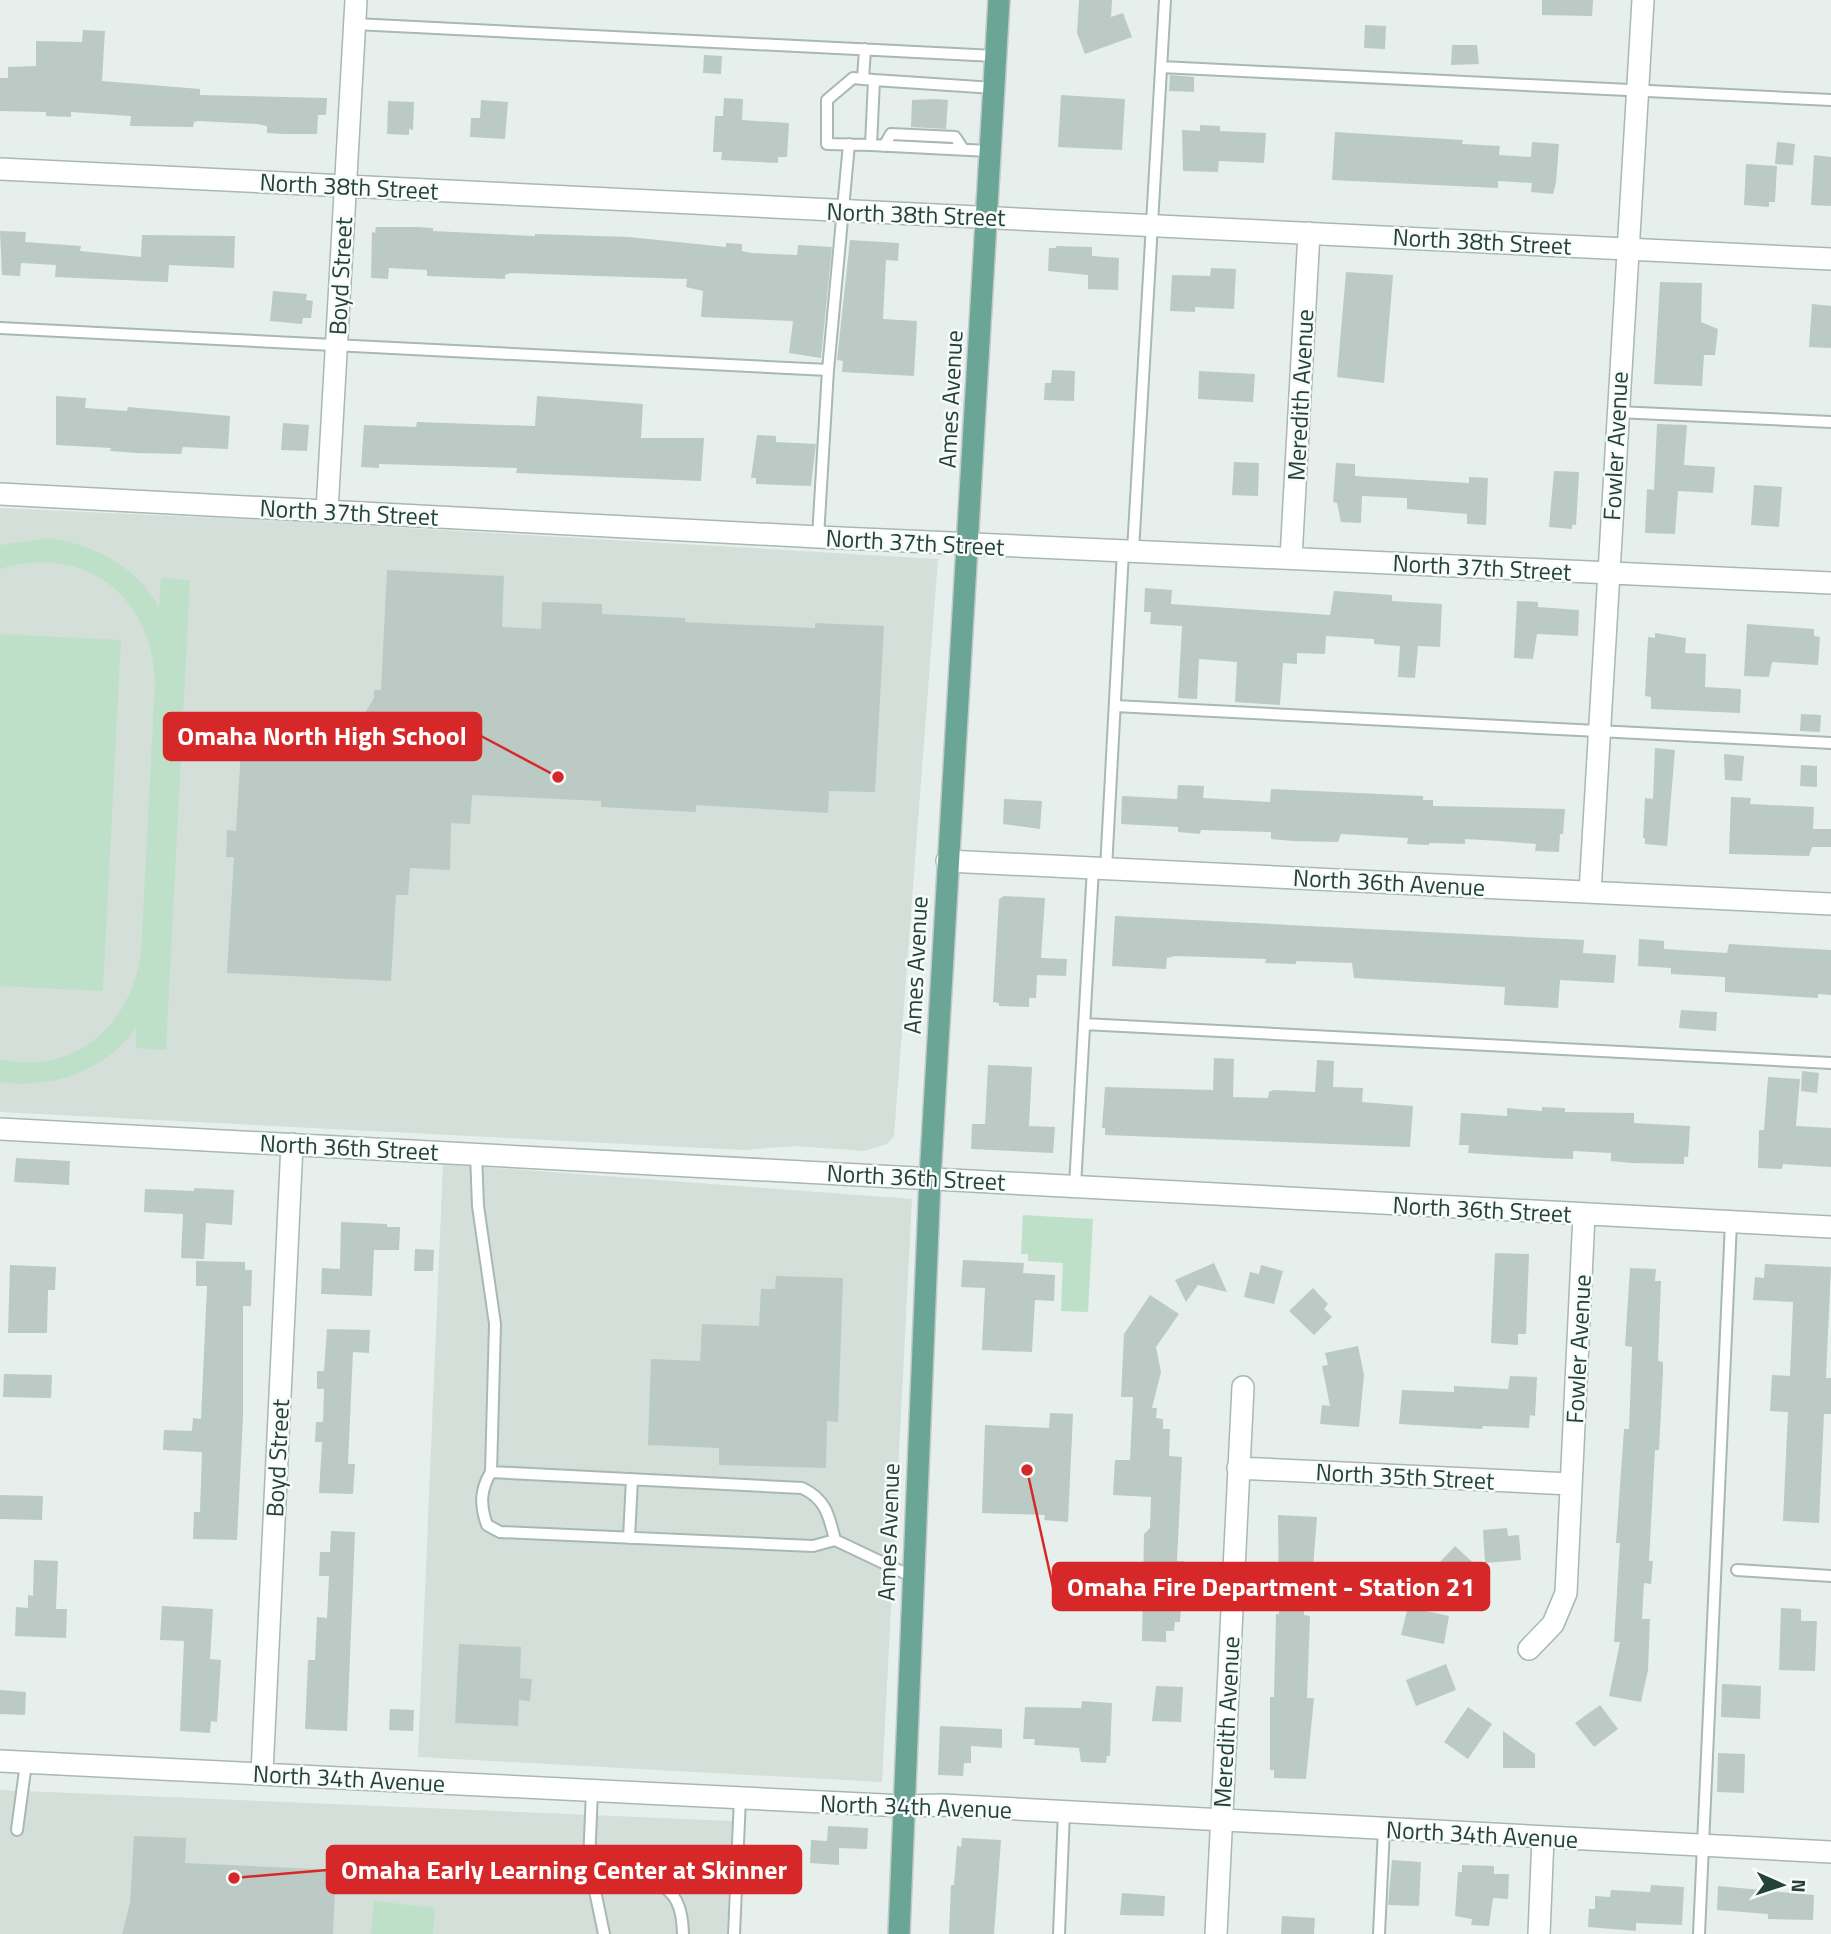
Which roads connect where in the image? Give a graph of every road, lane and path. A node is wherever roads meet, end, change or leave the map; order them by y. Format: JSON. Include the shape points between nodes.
{"nodes":[{"id":1,"x":356,"y":0,"type":"edge"},
{"id":2,"x":999,"y":0,"type":"edge"},
{"id":3,"x":1165,"y":0,"type":"edge"},
{"id":4,"x":1643,"y":0,"type":"edge"},
{"id":5,"x":355,"y":24,"type":"junction"},
{"id":6,"x":865,"y":49,"type":"junction"},
{"id":7,"x":995,"y":56,"type":"junction"},
{"id":8,"x":1160,"y":67,"type":"junction"},
{"id":9,"x":869,"y":79,"type":"junction"},
{"id":10,"x":994,"y":88,"type":"junction"},
{"id":11,"x":1637,"y":90,"type":"junction"},
{"id":12,"x":1831,"y":100,"type":"edge"},
{"id":13,"x":849,"y":145,"type":"junction"},
{"id":14,"x":871,"y":145,"type":"junction"},
{"id":15,"x":989,"y":151,"type":"junction"},
{"id":16,"x":0,"y":169,"type":"edge"},
{"id":17,"x":346,"y":186,"type":"junction"},
{"id":18,"x":842,"y":211,"type":"junction"},
{"id":19,"x":986,"y":217,"type":"junction"},
{"id":20,"x":1151,"y":225,"type":"junction"},
{"id":21,"x":1309,"y":233,"type":"junction"},
{"id":22,"x":1627,"y":248,"type":"junction"},
{"id":23,"x":1831,"y":259,"type":"edge"},
{"id":24,"x":0,"y":328,"type":"edge"},
{"id":25,"x":336,"y":343,"type":"junction"},
{"id":26,"x":828,"y":370,"type":"junction"},
{"id":27,"x":1617,"y":412,"type":"junction"},
{"id":28,"x":1831,"y":422,"type":"edge"},
{"id":29,"x":0,"y":494,"type":"edge"},
{"id":30,"x":327,"y":511,"type":"junction"},
{"id":31,"x":818,"y":537,"type":"junction"},
{"id":32,"x":968,"y":544,"type":"junction"},
{"id":33,"x":1128,"y":551,"type":"junction"},
{"id":34,"x":1291,"y":558,"type":"junction"},
{"id":35,"x":1608,"y":573,"type":"junction"},
{"id":36,"x":1831,"y":583,"type":"edge"},
{"id":37,"x":1115,"y":706,"type":"junction"},
{"id":38,"x":1599,"y":732,"type":"junction"},
{"id":39,"x":1831,"y":743,"type":"edge"},
{"id":40,"x":947,"y":861,"type":"junction"},
{"id":41,"x":1099,"y":868,"type":"junction"},
{"id":42,"x":1590,"y":892,"type":"junction"},
{"id":43,"x":1831,"y":904,"type":"edge"},
{"id":44,"x":1084,"y":1024,"type":"junction"},
{"id":45,"x":1831,"y":1063,"type":"edge"},
{"id":46,"x":0,"y":1129,"type":"edge"},
{"id":47,"x":292,"y":1144,"type":"junction"},
{"id":48,"x":476,"y":1154,"type":"junction"},
{"id":49,"x":930,"y":1178,"type":"junction"},
{"id":50,"x":1075,"y":1186,"type":"junction"},
{"id":51,"x":1584,"y":1215,"type":"junction"},
{"id":52,"x":1731,"y":1222,"type":"junction"},
{"id":53,"x":1831,"y":1227,"type":"edge"},
{"id":54,"x":1243,"y":1387,"type":"dead end"},
{"id":55,"x":1238,"y":1468,"type":"junction"},
{"id":56,"x":491,"y":1472,"type":"junction"},
{"id":57,"x":632,"y":1479,"type":"junction"},
{"id":58,"x":1571,"y":1484,"type":"junction"},
{"id":59,"x":629,"y":1538,"type":"junction"},
{"id":60,"x":835,"y":1540,"type":"junction"},
{"id":61,"x":1737,"y":1570,"type":"dead end"},
{"id":62,"x":1831,"y":1576,"type":"edge"},
{"id":63,"x":913,"y":1577,"type":"junction"},
{"id":64,"x":1530,"y":1649,"type":"dead end"},
{"id":65,"x":0,"y":1761,"type":"edge"},
{"id":66,"x":26,"y":1763,"type":"junction"},
{"id":67,"x":262,"y":1773,"type":"junction"},
{"id":68,"x":592,"y":1791,"type":"junction"},
{"id":69,"x":740,"y":1798,"type":"junction"},
{"id":70,"x":904,"y":1806,"type":"junction"},
{"id":71,"x":1065,"y":1812,"type":"junction"},
{"id":72,"x":1221,"y":1820,"type":"junction"},
{"id":73,"x":1384,"y":1829,"type":"junction"},
{"id":74,"x":17,"y":1830,"type":"dead end"},
{"id":75,"x":1543,"y":1837,"type":"junction"},
{"id":76,"x":1703,"y":1845,"type":"junction"},
{"id":77,"x":1831,"y":1852,"type":"edge"},
{"id":78,"x":594,"y":1886,"type":"junction"},
{"id":79,"x":604,"y":1934,"type":"edge"},
{"id":80,"x":683,"y":1934,"type":"edge"},
{"id":81,"x":734,"y":1934,"type":"edge"},
{"id":82,"x":899,"y":1934,"type":"edge"},
{"id":83,"x":1059,"y":1934,"type":"edge"},
{"id":84,"x":1216,"y":1934,"type":"edge"},
{"id":85,"x":1379,"y":1934,"type":"edge"},
{"id":86,"x":1539,"y":1934,"type":"edge"},
{"id":87,"x":1699,"y":1934,"type":"edge"}],
"edges":[{"from":1,"to":5,"type":"street","name":"Boyd Street"},
{"from":2,"to":7,"type":"main road","name":"Ames Avenue"},
{"from":3,"to":8,"type":"lane"},
{"from":4,"to":11,"type":"street","name":"Fowler Avenue"},
{"from":5,"to":6,"type":"lane"},
{"from":5,"to":17,"type":"street","name":"Boyd Street"},
{"from":6,"to":7,"type":"lane"},
{"from":6,"to":9,"type":"lane"},
{"from":7,"to":10,"type":"main road","name":"Ames Avenue"},
{"from":8,"to":11,"type":"lane"},
{"from":8,"to":20,"type":"lane"},
{"from":9,"to":10,"type":"lane"},
{"from":9,"to":13,"type":"lane","via":[[853,78],[827,100],[827,144]]},
{"from":9,"to":14,"type":"lane"},
{"from":10,"to":15,"type":"main road","name":"Ames Avenue"},
{"from":11,"to":12,"type":"lane"},
{"from":11,"to":22,"type":"street","name":"Fowler Avenue"},
{"from":13,"to":14,"type":"lane"},
{"from":13,"to":18,"type":"lane"},
{"from":14,"to":15,"type":"lane"},
{"from":15,"to":19,"type":"main road","name":"Ames Avenue"},
{"from":16,"to":17,"type":"street","name":"North 38th Street"},
{"from":17,"to":18,"type":"street","name":"North 38th Street"},
{"from":17,"to":25,"type":"street","name":"Boyd Street"},
{"from":18,"to":19,"type":"street","name":"North 38th Street"},
{"from":18,"to":26,"type":"lane"},
{"from":19,"to":20,"type":"street","name":"North 38th Street"},
{"from":19,"to":32,"type":"main road","name":"Ames Avenue"},
{"from":20,"to":21,"type":"street","name":"North 38th Street"},
{"from":20,"to":33,"type":"lane"},
{"from":21,"to":22,"type":"street","name":"North 38th Street"},
{"from":21,"to":34,"type":"street","name":"Meredith Avenue"},
{"from":22,"to":23,"type":"street","name":"North 38th Street"},
{"from":22,"to":27,"type":"street","name":"Fowler Avenue"},
{"from":24,"to":25,"type":"lane"},
{"from":25,"to":26,"type":"lane"},
{"from":25,"to":30,"type":"street","name":"Boyd Street"},
{"from":26,"to":31,"type":"lane"},
{"from":27,"to":28,"type":"lane"},
{"from":27,"to":35,"type":"street","name":"Fowler Avenue"},
{"from":29,"to":30,"type":"street","name":"North 37th Street"},
{"from":30,"to":31,"type":"street","name":"North 37th Street"},
{"from":31,"to":32,"type":"street","name":"North 37th Street"},
{"from":32,"to":33,"type":"street","name":"North 37th Street"},
{"from":32,"to":40,"type":"main road","name":"Ames Avenue"},
{"from":33,"to":34,"type":"street","name":"North 37th Street"},
{"from":33,"to":37,"type":"lane"},
{"from":34,"to":35,"type":"street","name":"North 37th Street"},
{"from":35,"to":36,"type":"street","name":"North 37th Street"},
{"from":35,"to":38,"type":"street","name":"Fowler Avenue"},
{"from":37,"to":38,"type":"lane"},
{"from":37,"to":41,"type":"lane"},
{"from":38,"to":39,"type":"lane"},
{"from":38,"to":42,"type":"street","name":"Fowler Avenue"},
{"from":40,"to":41,"type":"street","name":"North 36th Avenue"},
{"from":40,"to":49,"type":"main road","name":"Ames Avenue"},
{"from":41,"to":42,"type":"street","name":"North 36th Avenue"},
{"from":41,"to":44,"type":"lane"},
{"from":42,"to":43,"type":"street","name":"North 36th Avenue"},
{"from":44,"to":45,"type":"lane"},
{"from":44,"to":50,"type":"lane"},
{"from":46,"to":47,"type":"street","name":"North 36th Street"},
{"from":47,"to":48,"type":"street","name":"North 36th Street"},
{"from":47,"to":67,"type":"street","name":"Boyd Street"},
{"from":48,"to":49,"type":"street","name":"North 36th Street"},
{"from":48,"to":56,"type":"lane","via":[[478,1206],[495,1324]]},
{"from":49,"to":50,"type":"street","name":"North 36th Street"},
{"from":49,"to":63,"type":"main road","name":"Ames Avenue"},
{"from":50,"to":51,"type":"street","name":"North 36th Street"},
{"from":51,"to":52,"type":"street","name":"North 36th Street"},
{"from":51,"to":58,"type":"street","name":"Fowler Avenue"},
{"from":52,"to":53,"type":"street","name":"North 36th Street"},
{"from":52,"to":76,"type":"lane"},
{"from":54,"to":55,"type":"street","name":"Meredith Avenue"},
{"from":55,"to":58,"type":"street","name":"North 35th Street"},
{"from":55,"to":72,"type":"street","name":"Meredith Avenue"},
{"from":56,"to":57,"type":"lane"},
{"from":56,"to":59,"type":"lane","via":[[483,1484],[481,1507],[487,1525],[500,1532]]},
{"from":57,"to":59,"type":"lane"},
{"from":57,"to":60,"type":"lane","via":[[802,1488],[818,1496]]},
{"from":58,"to":64,"type":"street","name":"Fowler Avenue","via":[[1566,1593],[1553,1624]]},
{"from":59,"to":60,"type":"lane","via":[[813,1546]]},
{"from":60,"to":63,"type":"lane"},
{"from":61,"to":62,"type":"lane"},
{"from":63,"to":70,"type":"main road","name":"Ames Avenue"},
{"from":65,"to":66,"type":"street","name":"North 34th Avenue"},
{"from":66,"to":67,"type":"street","name":"North 34th Avenue"},
{"from":66,"to":74,"type":"lane"},
{"from":67,"to":68,"type":"street","name":"North 34th Avenue"},
{"from":68,"to":69,"type":"street","name":"North 34th Avenue"},
{"from":68,"to":78,"type":"lane","via":[[589,1834]]},
{"from":69,"to":70,"type":"street","name":"North 34th Avenue"},
{"from":69,"to":81,"type":"lane"},
{"from":70,"to":71,"type":"street","name":"North 34th Avenue"},
{"from":70,"to":82,"type":"main road","name":"Ames Avenue"},
{"from":71,"to":72,"type":"street","name":"North 34th Avenue"},
{"from":71,"to":83,"type":"lane"},
{"from":72,"to":73,"type":"street","name":"North 34th Avenue"},
{"from":72,"to":84,"type":"street","name":"Meredith Avenue"},
{"from":73,"to":75,"type":"street","name":"North 34th Avenue"},
{"from":73,"to":85,"type":"lane"},
{"from":75,"to":76,"type":"street","name":"North 34th Avenue"},
{"from":75,"to":86,"type":"street"},
{"from":76,"to":77,"type":"street","name":"North 34th Avenue"},
{"from":76,"to":87,"type":"lane"},
{"from":78,"to":79,"type":"lane"},
{"from":78,"to":80,"type":"lane","via":[[646,1880],[671,1890],[682,1914]]}]}
